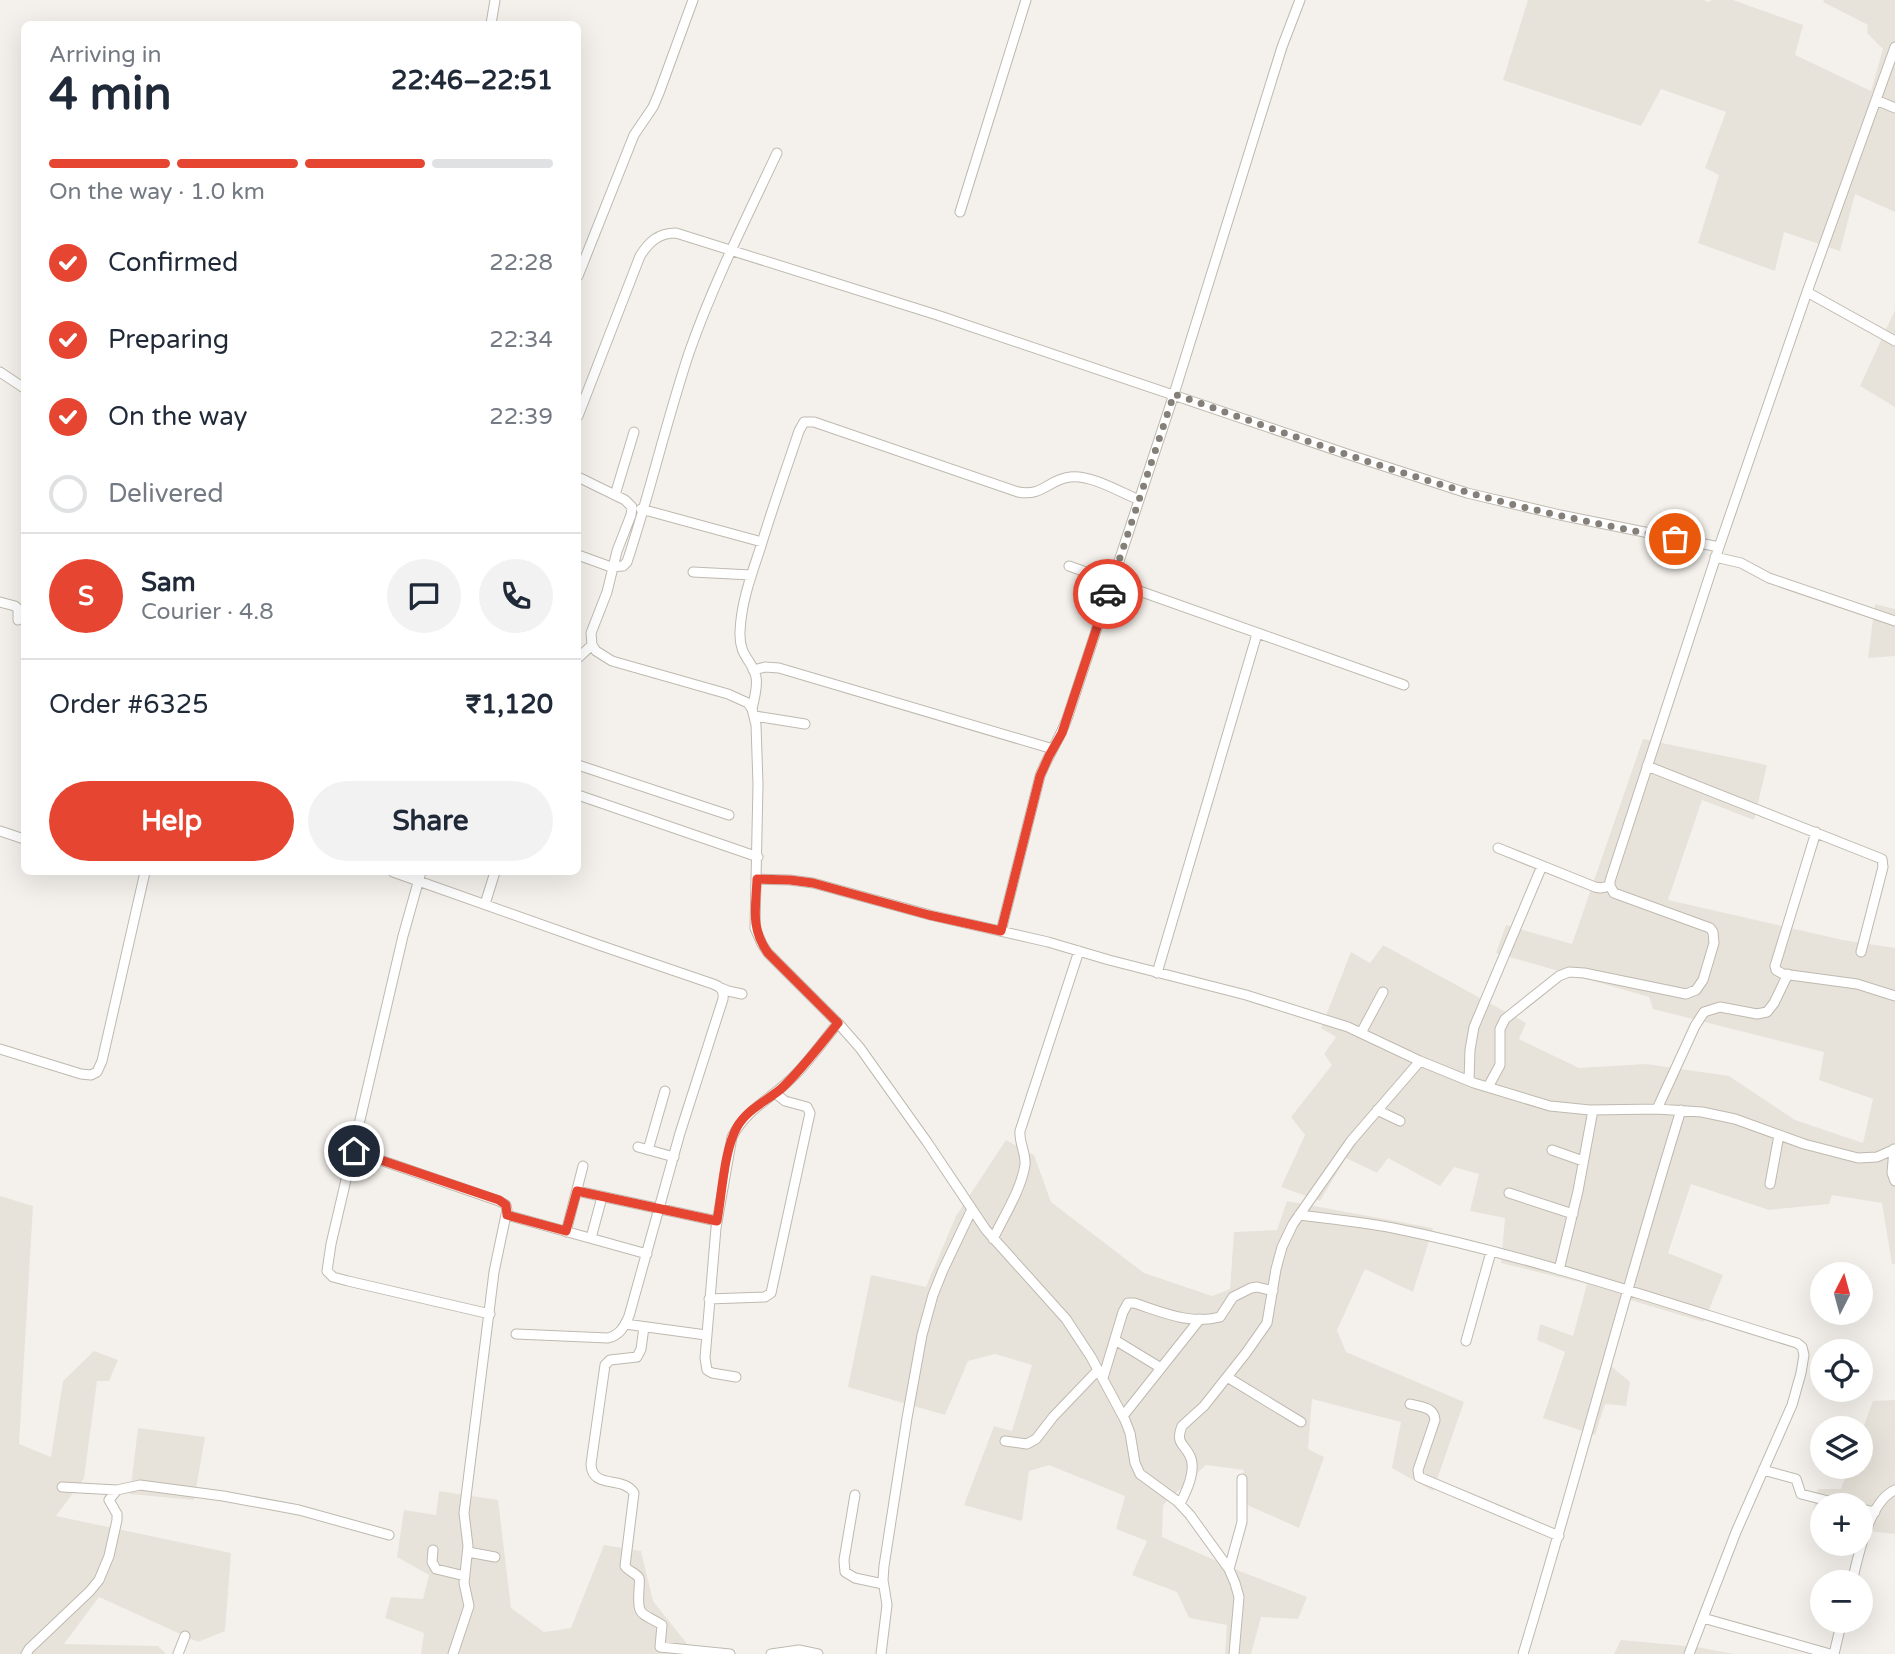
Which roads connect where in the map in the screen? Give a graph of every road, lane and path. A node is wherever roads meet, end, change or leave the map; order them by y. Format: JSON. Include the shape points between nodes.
{"nodes":[{"id":1,"x":495,"y":0,"type":"edge"},
{"id":2,"x":693,"y":0,"type":"edge"},
{"id":3,"x":1026,"y":0,"type":"edge"},
{"id":4,"x":1300,"y":0,"type":"edge"},
{"id":5,"x":492,"y":21,"type":"edge"},
{"id":6,"x":1895,"y":47,"type":"edge"},
{"id":7,"x":1876,"y":100,"type":"junction"},
{"id":8,"x":1895,"y":108,"type":"edge"},
{"id":9,"x":777,"y":153,"type":"dead end"},
{"id":10,"x":960,"y":212,"type":"dead end"},
{"id":11,"x":731,"y":250,"type":"junction"},
{"id":12,"x":581,"y":268,"type":"edge"},
{"id":13,"x":1807,"y":292,"type":"junction"},
{"id":14,"x":1895,"y":341,"type":"edge"},
{"id":15,"x":0,"y":372,"type":"edge"},
{"id":16,"x":21,"y":386,"type":"edge"},
{"id":17,"x":1174,"y":394,"type":"junction"},
{"id":18,"x":581,"y":408,"type":"edge"},
{"id":19,"x":634,"y":432,"type":"dead end"},
{"id":20,"x":581,"y":478,"type":"edge"},
{"id":21,"x":615,"y":495,"type":"junction"},
{"id":22,"x":1139,"y":499,"type":"junction"},
{"id":23,"x":632,"y":507,"type":"junction"},
{"id":24,"x":644,"y":509,"type":"junction"},
{"id":25,"x":762,"y":542,"type":"junction"},
{"id":26,"x":1719,"y":547,"type":"junction"},
{"id":27,"x":581,"y":556,"type":"edge"},
{"id":28,"x":1715,"y":557,"type":"junction"},
{"id":29,"x":1069,"y":566,"type":"dead end"},
{"id":30,"x":611,"y":567,"type":"junction"},
{"id":31,"x":693,"y":572,"type":"dead end"},
{"id":32,"x":751,"y":575,"type":"junction"},
{"id":33,"x":1112,"y":582,"type":"junction"},
{"id":34,"x":0,"y":602,"type":"edge"},
{"id":35,"x":18,"y":620,"type":"dead end"},
{"id":36,"x":1895,"y":621,"type":"edge"},
{"id":37,"x":1257,"y":634,"type":"junction"},
{"id":38,"x":592,"y":645,"type":"junction"},
{"id":39,"x":581,"y":655,"type":"edge"},
{"id":40,"x":753,"y":670,"type":"junction"},
{"id":41,"x":1404,"y":685,"type":"dead end"},
{"id":42,"x":754,"y":712,"type":"junction"},
{"id":43,"x":805,"y":724,"type":"dead end"},
{"id":44,"x":1053,"y":749,"type":"junction"},
{"id":45,"x":581,"y":766,"type":"edge"},
{"id":46,"x":1647,"y":766,"type":"junction"},
{"id":47,"x":581,"y":796,"type":"edge"},
{"id":48,"x":729,"y":816,"type":"dead end"},
{"id":49,"x":0,"y":831,"type":"edge"},
{"id":50,"x":1816,"y":832,"type":"junction"},
{"id":51,"x":21,"y":838,"type":"edge"},
{"id":52,"x":1498,"y":848,"type":"dead end"},
{"id":53,"x":758,"y":857,"type":"junction"},
{"id":54,"x":1542,"y":866,"type":"junction"},
{"id":55,"x":141,"y":875,"type":"edge"},
{"id":56,"x":494,"y":875,"type":"edge"},
{"id":57,"x":419,"y":876,"type":"edge"},
{"id":58,"x":757,"y":879,"type":"junction"},
{"id":59,"x":1610,"y":886,"type":"junction"},
{"id":60,"x":485,"y":904,"type":"junction"},
{"id":61,"x":1001,"y":931,"type":"junction"},
{"id":62,"x":1079,"y":951,"type":"junction"},
{"id":63,"x":1861,"y":952,"type":"dead end"},
{"id":64,"x":1157,"y":973,"type":"junction"},
{"id":65,"x":1788,"y":974,"type":"junction"},
{"id":66,"x":721,"y":988,"type":"junction"},
{"id":67,"x":1383,"y":992,"type":"dead end"},
{"id":68,"x":742,"y":994,"type":"dead end"},
{"id":69,"x":1895,"y":996,"type":"edge"},
{"id":70,"x":838,"y":1023,"type":"junction"},
{"id":71,"x":1361,"y":1033,"type":"junction"},
{"id":72,"x":0,"y":1049,"type":"edge"},
{"id":73,"x":1420,"y":1061,"type":"junction"},
{"id":74,"x":1469,"y":1081,"type":"junction"},
{"id":75,"x":1488,"y":1087,"type":"junction"},
{"id":76,"x":665,"y":1091,"type":"dead end"},
{"id":77,"x":775,"y":1093,"type":"junction"},
{"id":78,"x":1657,"y":1109,"type":"junction"},
{"id":79,"x":1377,"y":1110,"type":"junction"},
{"id":80,"x":1593,"y":1110,"type":"junction"},
{"id":81,"x":1681,"y":1110,"type":"junction"},
{"id":82,"x":1400,"y":1121,"type":"dead end"},
{"id":83,"x":1779,"y":1136,"type":"junction"},
{"id":84,"x":1895,"y":1149,"type":"edge"},
{"id":85,"x":1552,"y":1150,"type":"dead end"},
{"id":86,"x":354,"y":1151,"type":"junction"},
{"id":87,"x":674,"y":1157,"type":"junction"},
{"id":88,"x":1583,"y":1161,"type":"junction"},
{"id":89,"x":583,"y":1166,"type":"dead end"},
{"id":90,"x":1895,"y":1181,"type":"edge"},
{"id":91,"x":1770,"y":1184,"type":"dead end"},
{"id":92,"x":577,"y":1191,"type":"junction"},
{"id":93,"x":1508,"y":1193,"type":"dead end"},
{"id":94,"x":602,"y":1197,"type":"junction"},
{"id":95,"x":972,"y":1209,"type":"junction"},
{"id":96,"x":659,"y":1210,"type":"junction"},
{"id":97,"x":1573,"y":1214,"type":"junction"},
{"id":98,"x":507,"y":1215,"type":"junction"},
{"id":99,"x":1299,"y":1215,"type":"junction"},
{"id":100,"x":717,"y":1221,"type":"junction"},
{"id":101,"x":566,"y":1231,"type":"junction"},
{"id":102,"x":591,"y":1238,"type":"junction"},
{"id":103,"x":993,"y":1239,"type":"junction"},
{"id":104,"x":1491,"y":1252,"type":"junction"},
{"id":105,"x":646,"y":1254,"type":"junction"},
{"id":106,"x":1559,"y":1270,"type":"junction"},
{"id":107,"x":1628,"y":1290,"type":"junction"},
{"id":108,"x":1273,"y":1291,"type":"junction"},
{"id":109,"x":709,"y":1299,"type":"junction"},
{"id":110,"x":490,"y":1314,"type":"junction"},
{"id":111,"x":1200,"y":1320,"type":"junction"},
{"id":112,"x":625,"y":1324,"type":"junction"},
{"id":113,"x":644,"y":1327,"type":"junction"},
{"id":114,"x":516,"y":1334,"type":"dead end"},
{"id":115,"x":706,"y":1335,"type":"junction"},
{"id":116,"x":1115,"y":1340,"type":"junction"},
{"id":117,"x":1466,"y":1341,"type":"dead end"},
{"id":118,"x":1161,"y":1368,"type":"junction"},
{"id":119,"x":1101,"y":1374,"type":"junction"},
{"id":120,"x":736,"y":1377,"type":"dead end"},
{"id":121,"x":1227,"y":1377,"type":"junction"},
{"id":122,"x":1410,"y":1404,"type":"dead end"},
{"id":123,"x":1123,"y":1416,"type":"junction"},
{"id":124,"x":1301,"y":1422,"type":"dead end"},
{"id":125,"x":1006,"y":1441,"type":"dead end"},
{"id":126,"x":1763,"y":1470,"type":"junction"},
{"id":127,"x":1242,"y":1479,"type":"dead end"},
{"id":128,"x":62,"y":1488,"type":"dead end"},
{"id":129,"x":117,"y":1490,"type":"junction"},
{"id":130,"x":1895,"y":1490,"type":"edge"},
{"id":131,"x":855,"y":1495,"type":"dead end"},
{"id":132,"x":1810,"y":1496,"type":"edge"},
{"id":133,"x":1180,"y":1504,"type":"junction"},
{"id":134,"x":1875,"y":1512,"type":"joint"},
{"id":135,"x":389,"y":1535,"type":"dead end"},
{"id":136,"x":1559,"y":1536,"type":"junction"},
{"id":137,"x":433,"y":1550,"type":"dead end"},
{"id":138,"x":468,"y":1552,"type":"junction"},
{"id":139,"x":495,"y":1557,"type":"dead end"},
{"id":140,"x":1229,"y":1569,"type":"junction"},
{"id":141,"x":1855,"y":1570,"type":"edge"},
{"id":142,"x":465,"y":1576,"type":"junction"},
{"id":143,"x":883,"y":1584,"type":"junction"},
{"id":144,"x":1703,"y":1618,"type":"junction"},
{"id":145,"x":1838,"y":1633,"type":"edge"},
{"id":146,"x":184,"y":1636,"type":"dead end"},
{"id":147,"x":26,"y":1654,"type":"edge"},
{"id":148,"x":178,"y":1654,"type":"edge"},
{"id":149,"x":453,"y":1654,"type":"edge"},
{"id":150,"x":730,"y":1654,"type":"edge"},
{"id":151,"x":771,"y":1654,"type":"edge"},
{"id":152,"x":818,"y":1654,"type":"edge"},
{"id":153,"x":881,"y":1654,"type":"edge"},
{"id":154,"x":1234,"y":1654,"type":"edge"},
{"id":155,"x":1523,"y":1654,"type":"edge"},
{"id":156,"x":1689,"y":1654,"type":"edge"},
{"id":157,"x":1832,"y":1654,"type":"edge"}],
"edges":[{"from":1,"to":5,"type":"street"},
{"from":2,"to":12,"type":"street","via":[[659,93],[634,135]]},
{"from":3,"to":10,"type":"street"},
{"from":4,"to":17,"type":"street"},
{"from":6,"to":7,"type":"street"},
{"from":7,"to":8,"type":"street"},
{"from":7,"to":13,"type":"street"},
{"from":9,"to":11,"type":"street"},
{"from":11,"to":17,"type":"street"},
{"from":11,"to":18,"type":"street","via":[[676,233],[657,237],[648,245],[636,264]]},
{"from":11,"to":24,"type":"street","via":[[685,364]]},
{"from":13,"to":14,"type":"street"},
{"from":13,"to":26,"type":"street"},
{"from":15,"to":16,"type":"street"},
{"from":17,"to":22,"type":"street"},
{"from":17,"to":26,"type":"street","via":[[1467,492]]},
{"from":19,"to":21,"type":"street"},
{"from":20,"to":21,"type":"street"},
{"from":21,"to":23,"type":"street"},
{"from":22,"to":25,"type":"street","via":[[1075,476],[1035,493],[1018,492],[808,421],[799,431]]},
{"from":22,"to":33,"type":"street"},
{"from":23,"to":24,"type":"street"},
{"from":23,"to":30,"type":"street"},
{"from":24,"to":25,"type":"street"},
{"from":24,"to":30,"type":"street","via":[[625,565]]},
{"from":25,"to":32,"type":"street"},
{"from":26,"to":28,"type":"street"},
{"from":27,"to":30,"type":"street"},
{"from":28,"to":36,"type":"street"},
{"from":28,"to":46,"type":"street"},
{"from":29,"to":33,"type":"street"},
{"from":30,"to":38,"type":"street","via":[[593,626]]},
{"from":31,"to":32,"type":"street"},
{"from":32,"to":40,"type":"street","via":[[740,632],[742,651]]},
{"from":33,"to":37,"type":"street"},
{"from":33,"to":44,"type":"street"},
{"from":34,"to":35,"type":"street","via":[[15,606]]},
{"from":37,"to":41,"type":"street"},
{"from":37,"to":64,"type":"street"},
{"from":38,"to":39,"type":"street"},
{"from":38,"to":42,"type":"street","via":[[612,661],[728,694],[748,703]]},
{"from":40,"to":42,"type":"street","via":[[757,684]]},
{"from":40,"to":44,"type":"street","via":[[779,668]]},
{"from":42,"to":43,"type":"street"},
{"from":42,"to":53,"type":"street"},
{"from":44,"to":61,"type":"street","via":[[1040,776]]},
{"from":45,"to":48,"type":"street"},
{"from":46,"to":50,"type":"street"},
{"from":46,"to":59,"type":"street"},
{"from":47,"to":53,"type":"street"},
{"from":49,"to":51,"type":"street"},
{"from":50,"to":63,"type":"street","via":[[1883,860]]},
{"from":50,"to":65,"type":"street","via":[[1775,961],[1776,970]]},
{"from":52,"to":54,"type":"street"},
{"from":53,"to":58,"type":"street"},
{"from":54,"to":59,"type":"street","via":[[1595,887]]},
{"from":54,"to":74,"type":"street","via":[[1474,1027]]},
{"from":55,"to":72,"type":"street","via":[[97,1073],[74,1072]]},
{"from":56,"to":60,"type":"street"},
{"from":57,"to":60,"type":"street"},
{"from":57,"to":86,"type":"street"},
{"from":58,"to":61,"type":"street","via":[[813,883]]},
{"from":58,"to":70,"type":"street","via":[[755,928],[762,944]]},
{"from":59,"to":75,"type":"street","via":[[1625,898],[1710,928],[1714,943],[1701,985],[1686,994],[1584,973],[1564,974],[1505,1019],[1500,1029],[1500,1065]]},
{"from":60,"to":66,"type":"street"},
{"from":61,"to":62,"type":"street"},
{"from":62,"to":64,"type":"street"},
{"from":62,"to":103,"type":"street","via":[[1023,1120],[1019,1141],[1025,1157],[1023,1174]]},
{"from":64,"to":71,"type":"street","via":[[1246,995]]},
{"from":65,"to":69,"type":"street","via":[[1857,984]]},
{"from":65,"to":78,"type":"street","via":[[1767,1012],[1720,1007],[1704,1012]]},
{"from":66,"to":68,"type":"street"},
{"from":66,"to":87,"type":"street","via":[[723,999]]},
{"from":67,"to":71,"type":"street"},
{"from":70,"to":77,"type":"street"},
{"from":70,"to":95,"type":"street","via":[[904,1108]]},
{"from":71,"to":73,"type":"street"},
{"from":73,"to":74,"type":"street"},
{"from":73,"to":79,"type":"street"},
{"from":74,"to":75,"type":"street"},
{"from":75,"to":80,"type":"street","via":[[1550,1106]]},
{"from":76,"to":87,"type":"street","via":[[643,1149]]},
{"from":77,"to":100,"type":"street","via":[[746,1115],[732,1137]]},
{"from":77,"to":109,"type":"street","via":[[807,1107],[810,1113],[771,1293]]},
{"from":78,"to":80,"type":"street"},
{"from":78,"to":81,"type":"street"},
{"from":79,"to":82,"type":"street"},
{"from":79,"to":99,"type":"street"},
{"from":80,"to":88,"type":"street"},
{"from":81,"to":83,"type":"street","via":[[1735,1119]]},
{"from":81,"to":107,"type":"street"},
{"from":83,"to":84,"type":"street","via":[[1858,1158],[1877,1157]]},
{"from":83,"to":91,"type":"street"},
{"from":84,"to":90,"type":"street"},
{"from":85,"to":88,"type":"street"},
{"from":86,"to":98,"type":"street","via":[[499,1200],[506,1205]]},
{"from":86,"to":110,"type":"street","via":[[331,1244],[330,1274]]},
{"from":87,"to":96,"type":"street"},
{"from":88,"to":97,"type":"street"},
{"from":89,"to":92,"type":"street"},
{"from":92,"to":94,"type":"street"},
{"from":92,"to":101,"type":"street"},
{"from":93,"to":97,"type":"street"},
{"from":94,"to":96,"type":"street"},
{"from":94,"to":102,"type":"street"},
{"from":95,"to":103,"type":"street"},
{"from":95,"to":143,"type":"street","via":[[938,1283],[922,1335]]},
{"from":96,"to":100,"type":"street"},
{"from":96,"to":105,"type":"street"},
{"from":97,"to":106,"type":"street"},
{"from":98,"to":101,"type":"street"},
{"from":98,"to":110,"type":"street"},
{"from":99,"to":104,"type":"street","via":[[1395,1228]]},
{"from":99,"to":108,"type":"street","via":[[1282,1247]]},
{"from":100,"to":109,"type":"street"},
{"from":101,"to":102,"type":"street"},
{"from":102,"to":105,"type":"street"},
{"from":103,"to":119,"type":"street","via":[[1066,1319]]},
{"from":104,"to":106,"type":"street"},
{"from":104,"to":117,"type":"street"},
{"from":105,"to":112,"type":"street"},
{"from":106,"to":107,"type":"street"},
{"from":107,"to":126,"type":"street","via":[[1802,1348],[1801,1373],[1791,1405]]},
{"from":107,"to":136,"type":"street"},
{"from":108,"to":111,"type":"street","via":[[1251,1288],[1233,1297],[1220,1317]]},
{"from":108,"to":121,"type":"street","via":[[1267,1323]]},
{"from":109,"to":115,"type":"street"},
{"from":110,"to":138,"type":"street","via":[[464,1513]]},
{"from":111,"to":116,"type":"street","via":[[1180,1319],[1130,1302]]},
{"from":111,"to":118,"type":"street"},
{"from":112,"to":113,"type":"street"},
{"from":112,"to":114,"type":"street","via":[[608,1338]]},
{"from":113,"to":115,"type":"street"},
{"from":113,"to":150,"type":"street","via":[[637,1357],[610,1360],[605,1365],[592,1473],[633,1490],[625,1566],[639,1579],[641,1613],[662,1625],[660,1647]]},
{"from":115,"to":120,"type":"street","via":[[707,1370]]},
{"from":116,"to":118,"type":"street"},
{"from":116,"to":119,"type":"street"},
{"from":118,"to":123,"type":"street"},
{"from":119,"to":123,"type":"street"},
{"from":119,"to":125,"type":"street","via":[[1053,1417],[1036,1439],[1027,1444]]},
{"from":121,"to":124,"type":"street"},
{"from":121,"to":133,"type":"street","via":[[1180,1431],[1191,1465]]},
{"from":122,"to":136,"type":"street","via":[[1432,1411],[1435,1420],[1419,1477]]},
{"from":123,"to":133,"type":"street","via":[[1140,1474]]},
{"from":126,"to":132,"type":"street","via":[[1796,1479],[1801,1494]]},
{"from":126,"to":144,"type":"street"},
{"from":127,"to":140,"type":"street","via":[[1242,1522]]},
{"from":128,"to":129,"type":"street"},
{"from":129,"to":135,"type":"street","via":[[140,1485],[234,1498],[312,1513]]},
{"from":129,"to":147,"type":"street","via":[[109,1503],[117,1520],[99,1580]]},
{"from":130,"to":134,"type":"street"},
{"from":131,"to":143,"type":"street","via":[[845,1572]]},
{"from":133,"to":140,"type":"street"},
{"from":134,"to":141,"type":"street"},
{"from":136,"to":155,"type":"street"},
{"from":137,"to":142,"type":"street","via":[[436,1569]]},
{"from":138,"to":139,"type":"street"},
{"from":138,"to":142,"type":"street"},
{"from":140,"to":154,"type":"street","via":[[1239,1597]]},
{"from":142,"to":149,"type":"street","via":[[469,1611]]},
{"from":143,"to":153,"type":"street","via":[[887,1605]]},
{"from":144,"to":156,"type":"street"},
{"from":144,"to":157,"type":"street"},
{"from":145,"to":157,"type":"street"},
{"from":146,"to":148,"type":"street"},
{"from":151,"to":152,"type":"street","via":[[799,1650]]}]}
